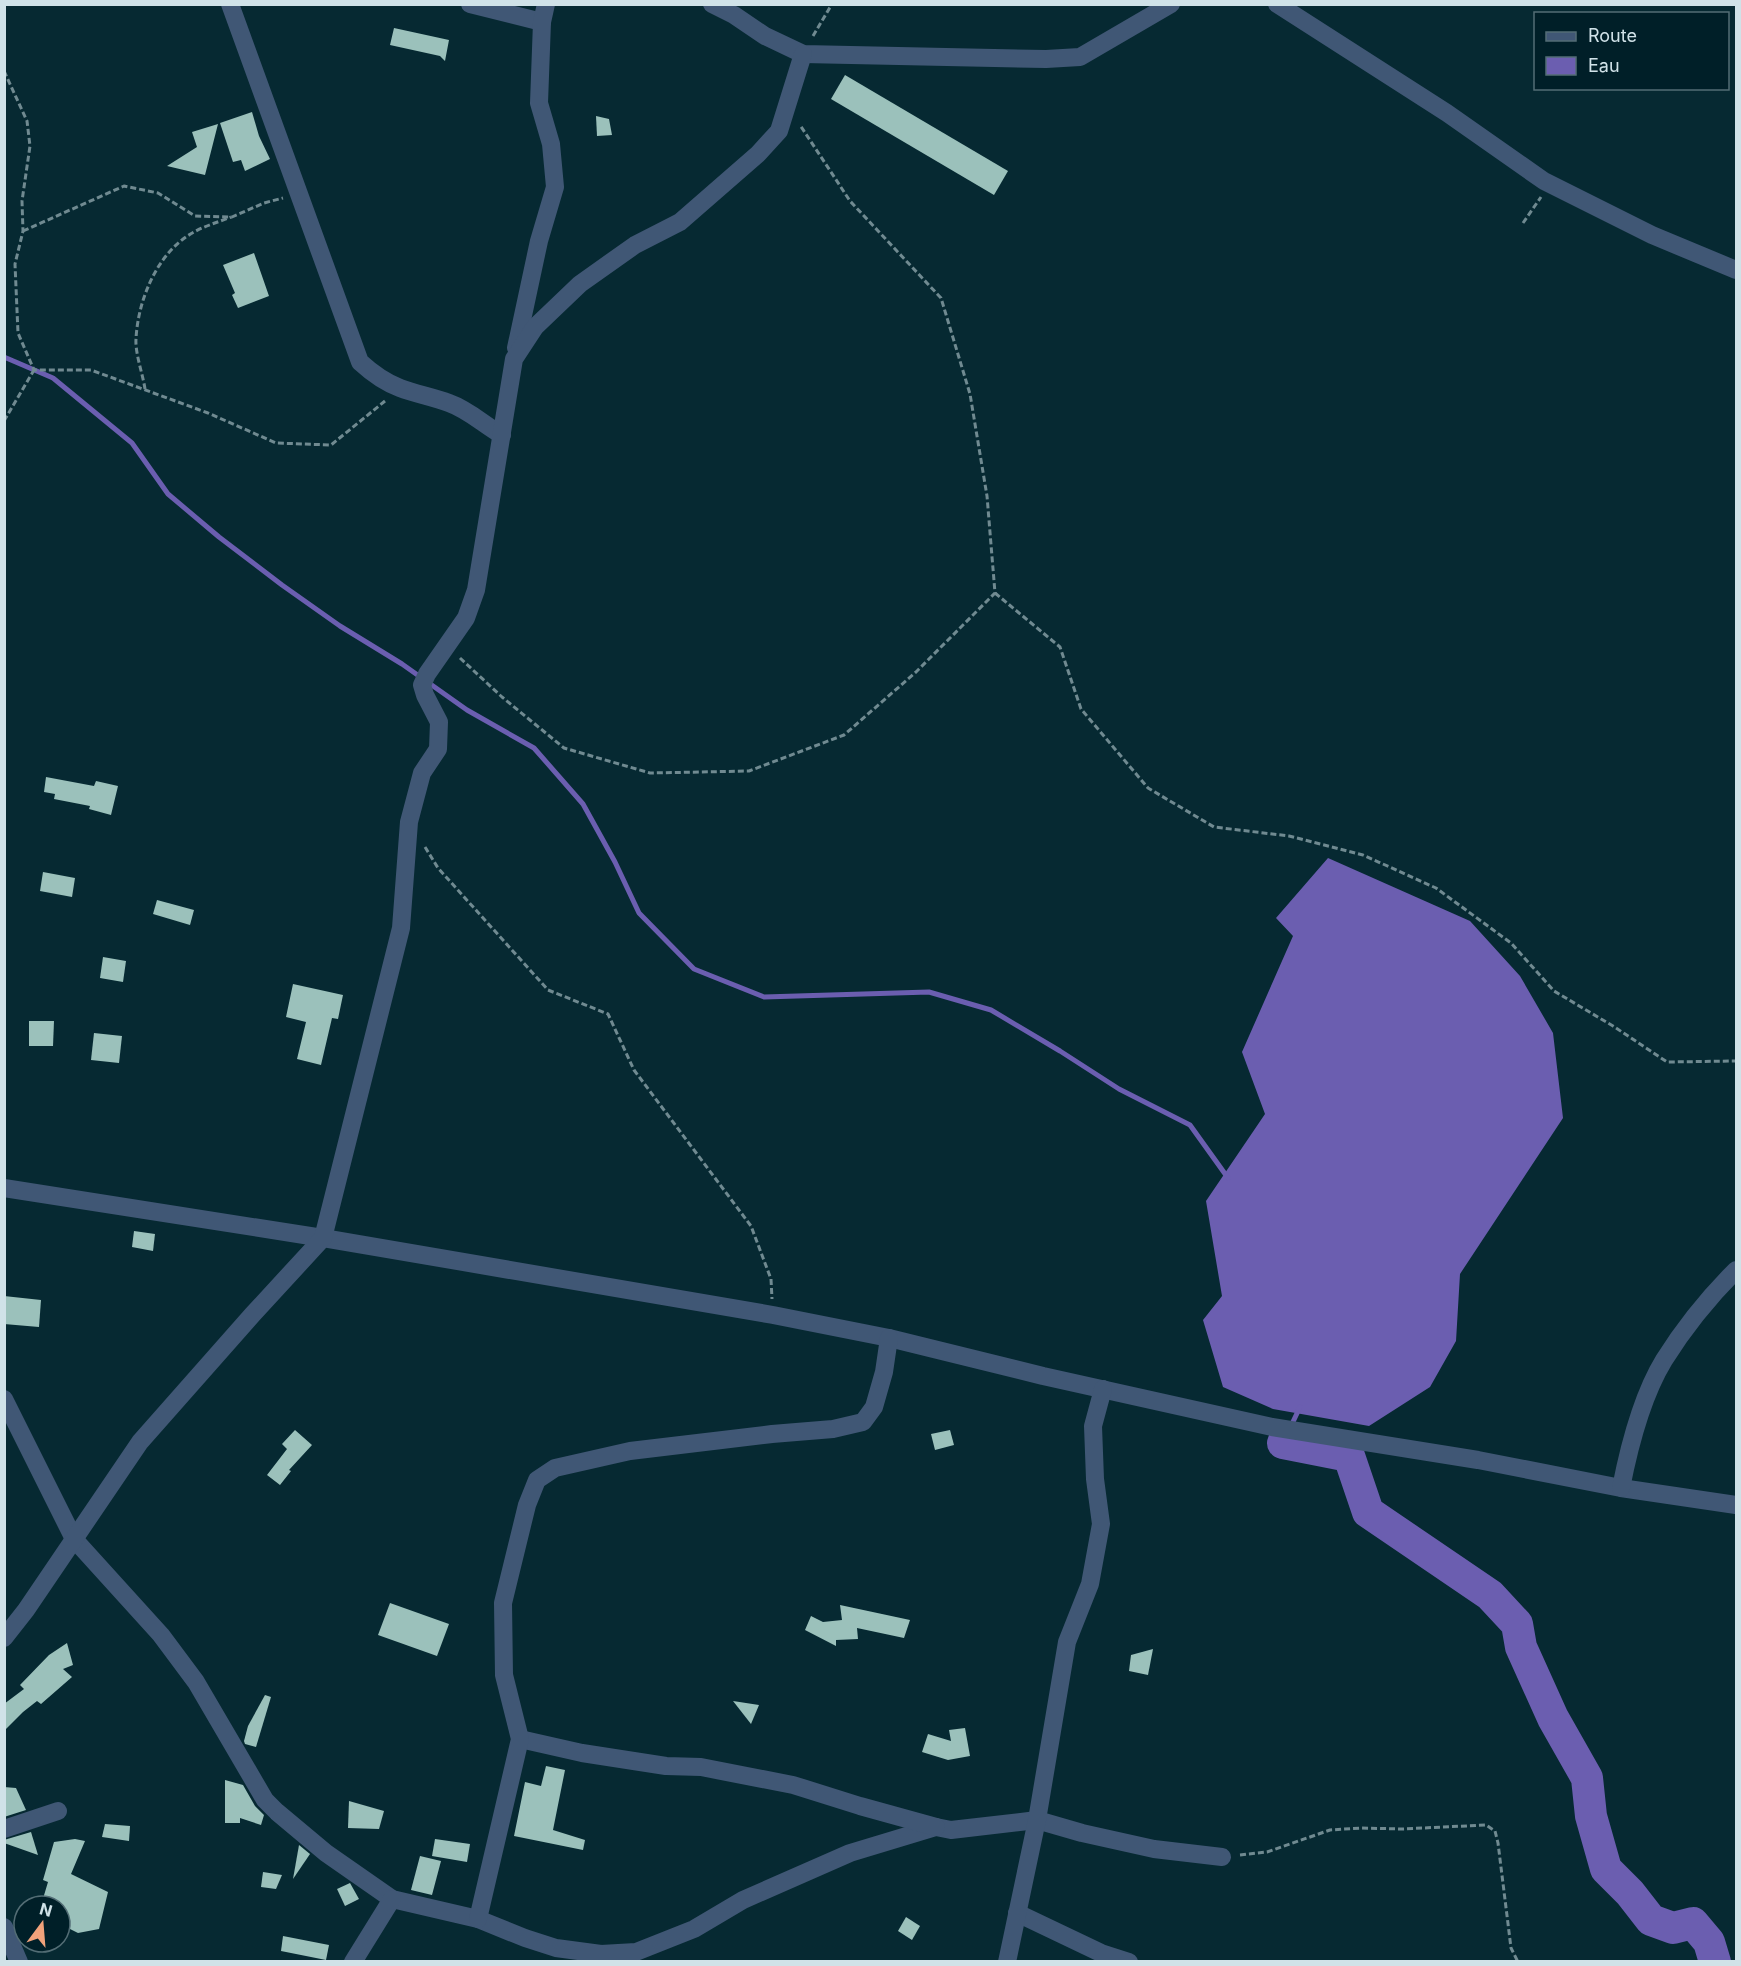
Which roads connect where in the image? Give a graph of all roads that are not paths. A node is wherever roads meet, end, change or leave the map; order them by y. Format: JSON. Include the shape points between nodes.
{"nodes":[{"id":1,"x":230,"y":4,"type":"edge"},
{"id":2,"x":470,"y":4,"type":"edge"},
{"id":3,"x":712,"y":4,"type":"edge"},
{"id":4,"x":1171,"y":4,"type":"edge"},
{"id":5,"x":1277,"y":4,"type":"edge"},
{"id":6,"x":544,"y":13,"type":"edge"},
{"id":7,"x":803,"y":54,"type":"junction"},
{"id":8,"x":1737,"y":270,"type":"edge"},
{"id":9,"x":514,"y":359,"type":"junction"},
{"id":10,"x":502,"y":435,"type":"junction"},
{"id":11,"x":4,"y":1188,"type":"edge"},
{"id":12,"x":323,"y":1238,"type":"junction"},
{"id":13,"x":1737,"y":1270,"type":"edge"},
{"id":14,"x":889,"y":1338,"type":"junction"},
{"id":15,"x":1103,"y":1389,"type":"junction"},
{"id":16,"x":4,"y":1399,"type":"edge"},
{"id":17,"x":1621,"y":1488,"type":"junction"},
{"id":18,"x":1737,"y":1505,"type":"edge"},
{"id":19,"x":74,"y":1539,"type":"junction"},
{"id":20,"x":4,"y":1638,"type":"edge"},
{"id":21,"x":520,"y":1739,"type":"junction"},
{"id":22,"x":58,"y":1811,"type":"dead end"},
{"id":23,"x":1037,"y":1820,"type":"junction"},
{"id":24,"x":936,"y":1827,"type":"junction"},
{"id":25,"x":4,"y":1829,"type":"edge"},
{"id":26,"x":1222,"y":1857,"type":"road end"},
{"id":27,"x":392,"y":1899,"type":"junction"},
{"id":28,"x":1017,"y":1913,"type":"junction"},
{"id":29,"x":478,"y":1919,"type":"junction"},
{"id":30,"x":4,"y":1927,"type":"edge"},
{"id":31,"x":19,"y":1962,"type":"edge"},
{"id":32,"x":352,"y":1962,"type":"edge"},
{"id":33,"x":1007,"y":1962,"type":"edge"},
{"id":34,"x":1129,"y":1962,"type":"edge"}],
"edges":[{"from":1,"to":10,"type":"street","via":[[360,362],[400,388],[467,411]]},
{"from":2,"to":6,"type":"street"},
{"from":3,"to":7,"type":"street"},
{"from":4,"to":7,"type":"street","via":[[1080,57]]},
{"from":5,"to":8,"type":"street","via":[[1447,113],[1544,181],[1652,235]]},
{"from":6,"to":9,"type":"street","via":[[539,103],[552,144],[555,187]]},
{"from":7,"to":9,"type":"street","via":[[779,131],[758,154],[680,222],[635,245],[580,284],[535,327]]},
{"from":9,"to":10,"type":"street"},
{"from":10,"to":12,"type":"street","via":[[476,590],[466,618],[422,685],[440,722],[438,749],[422,773],[409,822],[401,928]]},
{"from":11,"to":12,"type":"street"},
{"from":12,"to":14,"type":"street"},
{"from":12,"to":19,"type":"street","via":[[140,1442]]},
{"from":13,"to":17,"type":"street","via":[[1718,1288],[1663,1362],[1643,1407]]},
{"from":14,"to":15,"type":"street"},
{"from":14,"to":21,"type":"street","via":[[874,1407],[863,1422],[833,1430],[630,1451],[555,1468],[537,1480],[503,1603],[504,1675]]},
{"from":15,"to":17,"type":"street","via":[[1272,1427]]},
{"from":15,"to":23,"type":"street","via":[[1093,1426],[1101,1524],[1090,1584],[1067,1642]]},
{"from":16,"to":19,"type":"street"},
{"from":17,"to":18,"type":"street"},
{"from":19,"to":20,"type":"street"},
{"from":19,"to":27,"type":"street","via":[[161,1635],[196,1682],[265,1800],[326,1853]]},
{"from":21,"to":24,"type":"street","via":[[592,1755],[701,1767],[793,1785]]},
{"from":21,"to":29,"type":"street"},
{"from":22,"to":25,"type":"street"},
{"from":23,"to":24,"type":"street","via":[[951,1830]]},
{"from":23,"to":26,"type":"street","via":[[1154,1849]]},
{"from":23,"to":28,"type":"street"},
{"from":24,"to":29,"type":"street","via":[[850,1853],[743,1900],[694,1929],[636,1952],[601,1954],[556,1947]]},
{"from":27,"to":29,"type":"street"},
{"from":27,"to":32,"type":"street"},
{"from":28,"to":33,"type":"street"},
{"from":28,"to":34,"type":"street"},
{"from":30,"to":31,"type":"street"}]}
